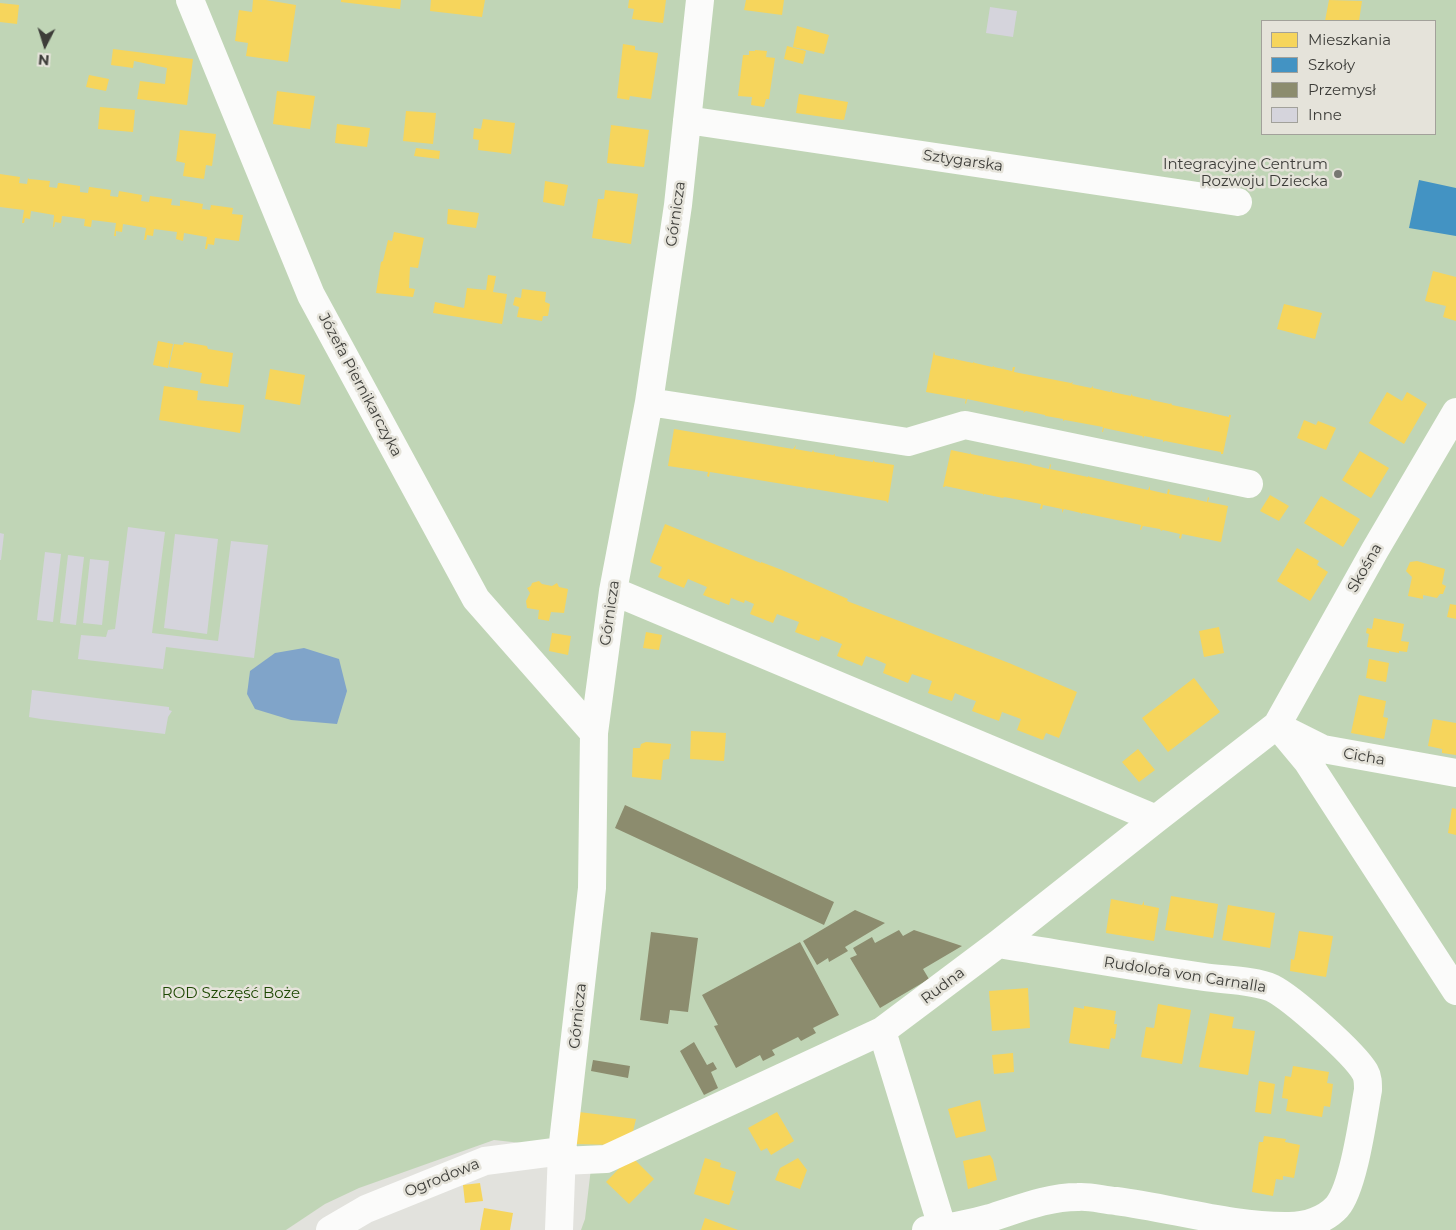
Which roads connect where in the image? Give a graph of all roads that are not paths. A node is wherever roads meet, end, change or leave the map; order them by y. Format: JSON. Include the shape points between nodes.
{"nodes":[{"id":1,"x":190,"y":0,"type":"edge"},
{"id":2,"x":700,"y":0,"type":"edge"},
{"id":3,"x":687,"y":120,"type":"junction"},
{"id":4,"x":1238,"y":202,"type":"dead end"},
{"id":5,"x":649,"y":402,"type":"junction"},
{"id":6,"x":1456,"y":412,"type":"edge"},
{"id":7,"x":1249,"y":484,"type":"dead end"},
{"id":8,"x":613,"y":591,"type":"junction"},
{"id":9,"x":1277,"y":725,"type":"junction"},
{"id":10,"x":594,"y":733,"type":"junction"},
{"id":11,"x":1456,"y":773,"type":"edge"},
{"id":12,"x":1156,"y":819,"type":"junction"},
{"id":13,"x":998,"y":944,"type":"junction"},
{"id":14,"x":1456,"y":992,"type":"edge"},
{"id":15,"x":882,"y":1031,"type":"junction"},
{"id":16,"x":562,"y":1156,"type":"junction"},
{"id":17,"x":330,"y":1230,"type":"edge"},
{"id":18,"x":559,"y":1230,"type":"edge"},
{"id":19,"x":937,"y":1230,"type":"edge"}],
"edges":[{"from":1,"to":10,"type":"street","name":"Józefa Piernikarczyka","via":[[311,295],[476,599]]},
{"from":2,"to":3,"type":"street","name":"Górnicza"},
{"from":3,"to":4,"type":"street","name":"Sztygarska"},
{"from":3,"to":5,"type":"street","name":"Górnicza"},
{"from":5,"to":7,"type":"street","via":[[908,442],[964,425]]},
{"from":5,"to":8,"type":"street","name":"Górnicza"},
{"from":6,"to":9,"type":"street","name":"Skośna"},
{"from":8,"to":10,"type":"street","name":"Górnicza"},
{"from":8,"to":12,"type":"street"},
{"from":9,"to":11,"type":"street","name":"Cicha","via":[[1323,750]]},
{"from":9,"to":12,"type":"street","name":"Rudna"},
{"from":9,"to":14,"type":"street","via":[[1307,761]]},
{"from":10,"to":16,"type":"street","name":"Górnicza","via":[[592,888]]},
{"from":12,"to":13,"type":"street","name":"Rudna"},
{"from":13,"to":15,"type":"street","name":"Rudna"},
{"from":13,"to":19,"type":"street","name":"Rudolofa von Carnalla","via":[[1271,988],[1355,1058],[1365,1073],[1368,1090],[1353,1165],[1338,1206],[1315,1221],[1290,1226],[1252,1224],[1080,1196],[1052,1198]]},
{"from":15,"to":16,"type":"street","name":"Rudna","via":[[606,1159]]},
{"from":15,"to":19,"type":"street"},
{"from":16,"to":17,"type":"street","name":"Ogrodowa","via":[[485,1161],[366,1209]]},
{"from":16,"to":18,"type":"street","name":"Górnicza"}]}
